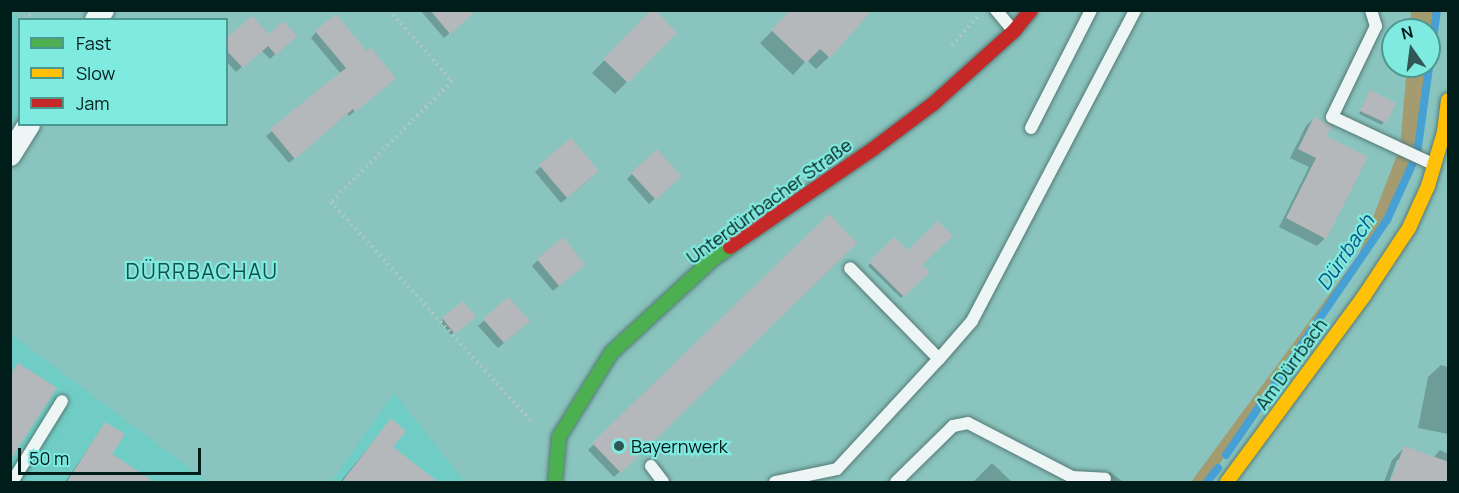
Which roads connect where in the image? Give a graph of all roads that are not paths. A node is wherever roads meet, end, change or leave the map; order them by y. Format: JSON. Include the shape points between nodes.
{"nodes":[{"id":1,"x":996,"y":10,"type":"edge"},
{"id":2,"x":1031,"y":10,"type":"edge"},
{"id":3,"x":1092,"y":10,"type":"edge"},
{"id":4,"x":1135,"y":10,"type":"edge"},
{"id":5,"x":1371,"y":10,"type":"edge"},
{"id":6,"x":1014,"y":31,"type":"junction"},
{"id":7,"x":1449,"y":100,"type":"edge"},
{"id":8,"x":28,"y":126,"type":"edge"},
{"id":9,"x":1030,"y":128,"type":"dead end"},
{"id":10,"x":10,"y":155,"type":"edge"},
{"id":11,"x":1434,"y":165,"type":"junction"},
{"id":12,"x":850,"y":268,"type":"dead end"},
{"id":13,"x":939,"y":358,"type":"junction"},
{"id":14,"x":62,"y":401,"type":"dead end"},
{"id":15,"x":651,"y":466,"type":"dead end"},
{"id":16,"x":1105,"y":479,"type":"dead end"},
{"id":17,"x":12,"y":483,"type":"edge"},
{"id":18,"x":555,"y":483,"type":"edge"},
{"id":19,"x":663,"y":483,"type":"edge"},
{"id":20,"x":775,"y":483,"type":"edge"},
{"id":21,"x":896,"y":483,"type":"edge"},
{"id":22,"x":1227,"y":483,"type":"edge"}],
"edges":[{"from":1,"to":6,"type":"lane"},
{"from":2,"to":6,"type":"street","name":"Unterdürrbacher Straße"},
{"from":3,"to":9,"type":"lane"},
{"from":4,"to":13,"type":"lane","via":[[972,321]]},
{"from":5,"to":11,"type":"lane","via":[[1376,26],[1332,117]]},
{"from":6,"to":18,"type":"street","name":"Unterdürrbacher Straße","via":[[933,105],[713,259],[611,353],[559,437]]},
{"from":7,"to":11,"type":"street","name":"Am Dürrbach"},
{"from":8,"to":10,"type":"street"},
{"from":11,"to":22,"type":"street","name":"Am Dürrbach","via":[[1409,228]]},
{"from":12,"to":13,"type":"lane"},
{"from":13,"to":20,"type":"lane","via":[[837,469]]},
{"from":14,"to":17,"type":"lane"},
{"from":15,"to":19,"type":"lane"},
{"from":16,"to":21,"type":"lane","via":[[1072,477],[968,423],[953,426]]}]}
